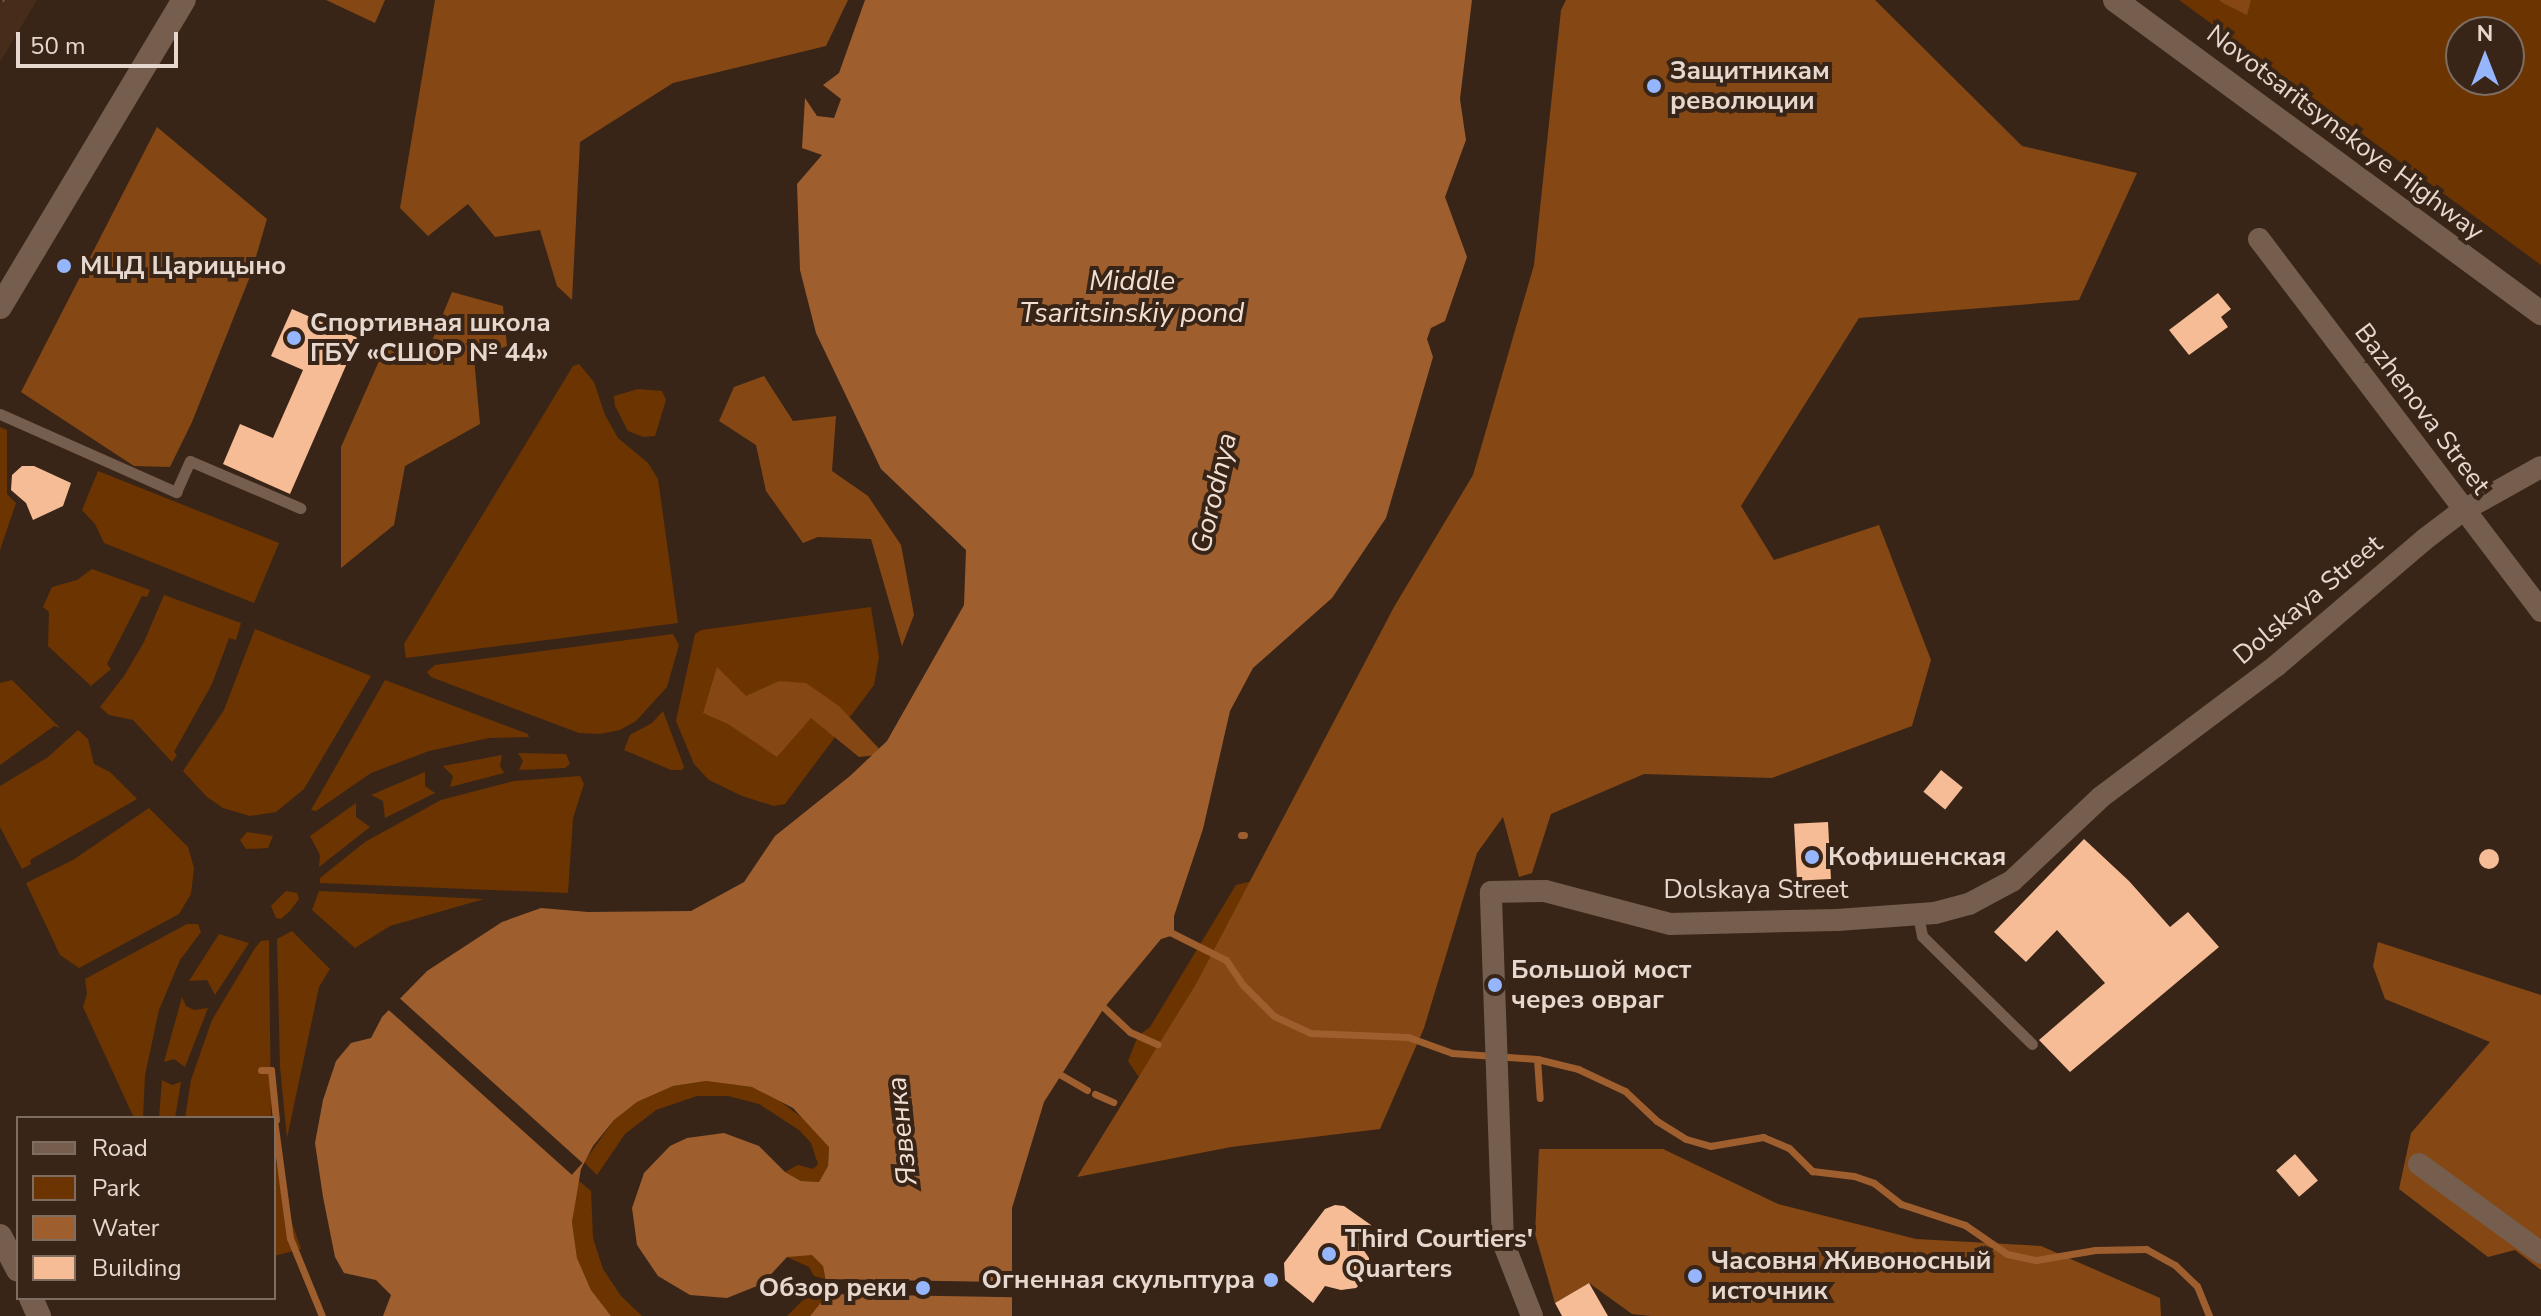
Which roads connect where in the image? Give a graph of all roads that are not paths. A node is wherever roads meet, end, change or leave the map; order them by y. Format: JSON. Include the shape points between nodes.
{"nodes":[{"id":1,"x":184,"y":0,"type":"edge"},
{"id":2,"x":2115,"y":0,"type":"edge"},
{"id":3,"x":2259,"y":239,"type":"dead end"},
{"id":4,"x":0,"y":307,"type":"edge"},
{"id":5,"x":2541,"y":313,"type":"edge"},
{"id":6,"x":0,"y":414,"type":"edge"},
{"id":7,"x":2541,"y":467,"type":"edge"},
{"id":8,"x":300,"y":508,"type":"dead end"},
{"id":9,"x":2462,"y":511,"type":"junction"},
{"id":10,"x":2541,"y":611,"type":"edge"},
{"id":11,"x":1918,"y":915,"type":"junction"},
{"id":12,"x":2032,"y":1044,"type":"dead end"},
{"id":13,"x":2419,"y":1164,"type":"dead end"},
{"id":14,"x":0,"y":1236,"type":"edge"},
{"id":15,"x":2541,"y":1253,"type":"edge"},
{"id":16,"x":16,"y":1266,"type":"edge"},
{"id":17,"x":1532,"y":1316,"type":"edge"}],
"edges":[{"from":1,"to":4,"type":"main road"},
{"from":2,"to":5,"type":"main road","name":"Novotsaritsynskoye Highway"},
{"from":3,"to":9,"type":"street","name":"Bazhenova Street"},
{"from":6,"to":8,"type":"lane","via":[[176,492],[190,461]]},
{"from":7,"to":9,"type":"street","name":"Dolskaya Street"},
{"from":9,"to":10,"type":"street","name":"Bazhenova Street"},
{"from":9,"to":11,"type":"street","name":"Dolskaya Street","via":[[2276,666],[2101,797],[2012,881],[1969,904]]},
{"from":11,"to":12,"type":"lane","via":[[1922,936]]},
{"from":11,"to":17,"type":"street","name":"Dolskaya Street","via":[[1670,924],[1532,889],[1491,892],[1503,1242]]},
{"from":13,"to":15,"type":"street"},
{"from":14,"to":16,"type":"main road"}]}
